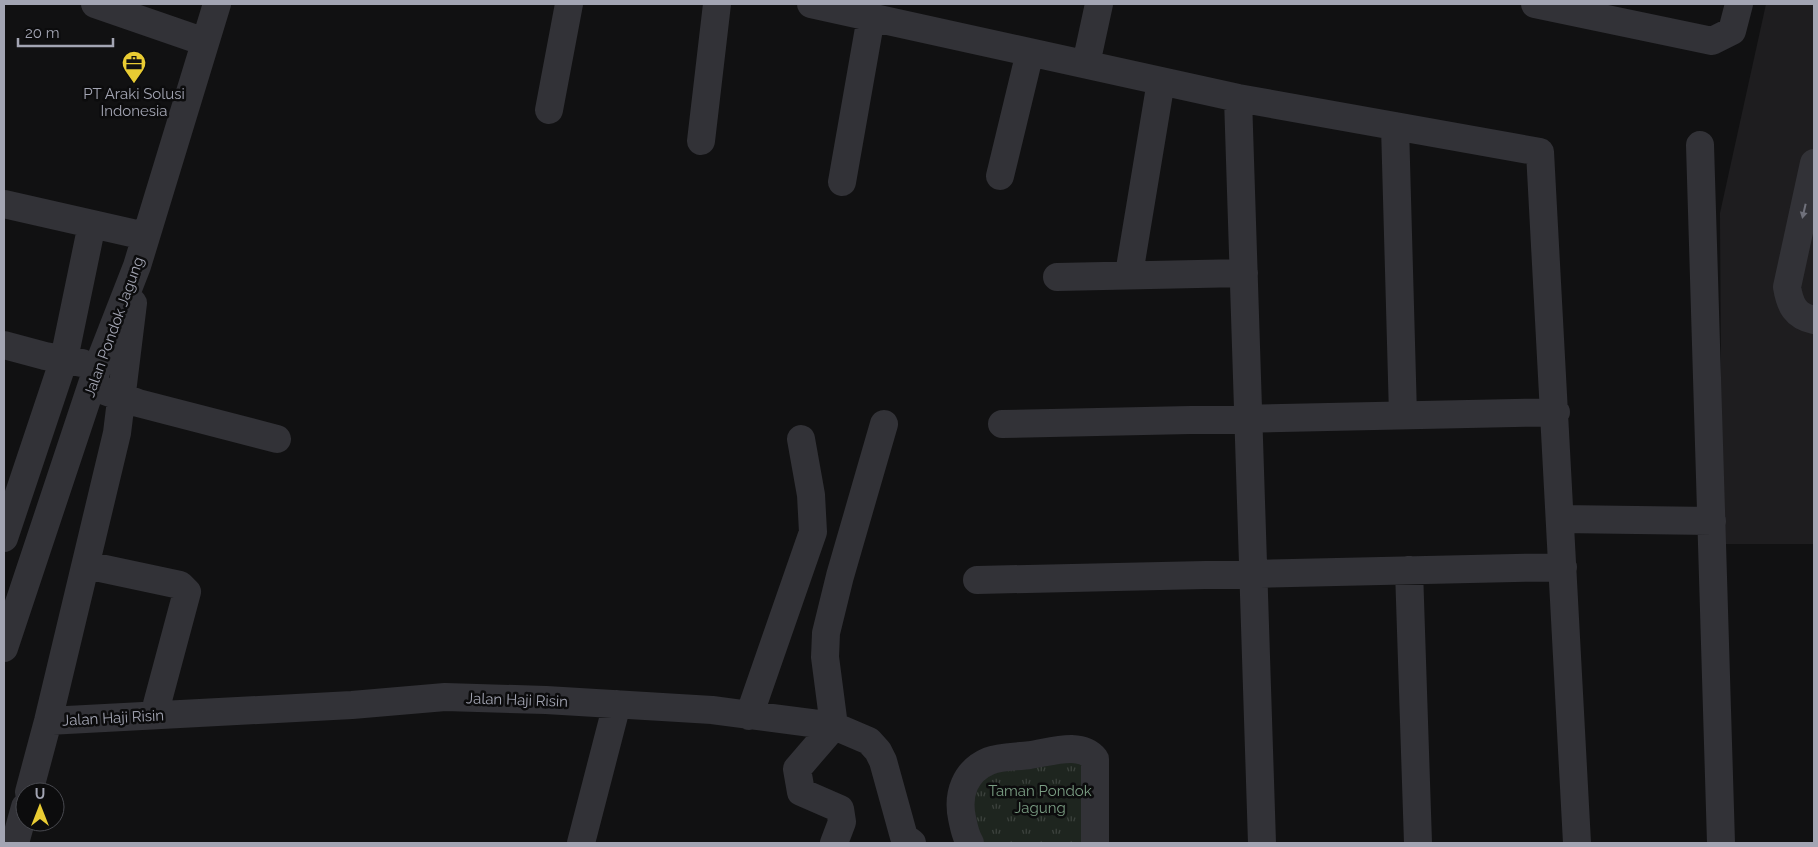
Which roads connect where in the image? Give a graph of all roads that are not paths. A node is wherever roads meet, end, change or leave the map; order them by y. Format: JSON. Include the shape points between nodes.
{"nodes":[{"id":1,"x":95,"y":4,"type":"edge"},
{"id":2,"x":217,"y":4,"type":"edge"},
{"id":3,"x":569,"y":4,"type":"edge"},
{"id":4,"x":717,"y":4,"type":"edge"},
{"id":5,"x":811,"y":4,"type":"edge"},
{"id":6,"x":1099,"y":4,"type":"edge"},
{"id":7,"x":1535,"y":4,"type":"edge"},
{"id":8,"x":1739,"y":4,"type":"edge"},
{"id":9,"x":871,"y":17,"type":"junction"},
{"id":10,"x":205,"y":42,"type":"junction"},
{"id":11,"x":1030,"y":52,"type":"junction"},
{"id":12,"x":1086,"y":64,"type":"junction"},
{"id":13,"x":1161,"y":81,"type":"junction"},
{"id":14,"x":1238,"y":98,"type":"junction"},
{"id":15,"x":550,"y":110,"type":"dead end"},
{"id":16,"x":1396,"y":126,"type":"junction"},
{"id":17,"x":701,"y":141,"type":"dead end"},
{"id":18,"x":1700,"y":145,"type":"dead end"},
{"id":19,"x":1814,"y":163,"type":"edge"},
{"id":20,"x":1000,"y":176,"type":"dead end"},
{"id":21,"x":842,"y":182,"type":"dead end"},
{"id":22,"x":4,"y":204,"type":"edge"},
{"id":23,"x":92,"y":224,"type":"junction"},
{"id":24,"x":145,"y":236,"type":"junction"},
{"id":25,"x":137,"y":266,"type":"junction"},
{"id":26,"x":1244,"y":273,"type":"junction"},
{"id":27,"x":1129,"y":274,"type":"junction"},
{"id":28,"x":1057,"y":278,"type":"dead end"},
{"id":29,"x":1814,"y":320,"type":"edge"},
{"id":30,"x":4,"y":345,"type":"edge"},
{"id":31,"x":64,"y":359,"type":"junction"},
{"id":32,"x":95,"y":376,"type":"junction"},
{"id":33,"x":123,"y":397,"type":"junction"},
{"id":34,"x":1556,"y":412,"type":"junction"},
{"id":35,"x":1403,"y":415,"type":"junction"},
{"id":36,"x":1250,"y":418,"type":"junction"},
{"id":37,"x":884,"y":424,"type":"dead end"},
{"id":38,"x":1002,"y":424,"type":"dead end"},
{"id":39,"x":801,"y":439,"type":"dead end"},
{"id":40,"x":277,"y":440,"type":"dead end"},
{"id":41,"x":1561,"y":520,"type":"junction"},
{"id":42,"x":1712,"y":520,"type":"junction"},
{"id":43,"x":4,"y":538,"type":"edge"},
{"id":44,"x":86,"y":565,"type":"junction"},
{"id":45,"x":1563,"y":567,"type":"junction"},
{"id":46,"x":1409,"y":570,"type":"junction"},
{"id":47,"x":1254,"y":574,"type":"junction"},
{"id":48,"x":977,"y":580,"type":"dead end"},
{"id":49,"x":4,"y":648,"type":"edge"},
{"id":50,"x":157,"y":704,"type":"dead end"},
{"id":51,"x":617,"y":704,"type":"junction"},
{"id":52,"x":749,"y":716,"type":"junction"},
{"id":53,"x":48,"y":722,"type":"junction"},
{"id":54,"x":834,"y":726,"type":"junction"},
{"id":55,"x":32,"y":782,"type":"edge"},
{"id":56,"x":905,"y":841,"type":"edge"},
{"id":57,"x":581,"y":843,"type":"edge"},
{"id":58,"x":834,"y":843,"type":"edge"},
{"id":59,"x":970,"y":843,"type":"edge"},
{"id":60,"x":1095,"y":843,"type":"edge"},
{"id":61,"x":1262,"y":843,"type":"edge"},
{"id":62,"x":1418,"y":843,"type":"edge"},
{"id":63,"x":1577,"y":843,"type":"edge"},
{"id":64,"x":1721,"y":843,"type":"edge"}],
"edges":[{"from":1,"to":10,"type":"street"},
{"from":2,"to":10,"type":"street","name":"Jalan Pondok Jagung"},
{"from":3,"to":15,"type":"street"},
{"from":4,"to":17,"type":"street"},
{"from":5,"to":9,"type":"street"},
{"from":6,"to":12,"type":"street"},
{"from":7,"to":8,"type":"street","via":[[1712,41],[1732,31]]},
{"from":9,"to":11,"type":"street"},
{"from":9,"to":21,"type":"street"},
{"from":10,"to":24,"type":"street","name":"Jalan Pondok Jagung"},
{"from":11,"to":12,"type":"street"},
{"from":11,"to":20,"type":"street"},
{"from":12,"to":13,"type":"street"},
{"from":13,"to":14,"type":"street"},
{"from":13,"to":27,"type":"street"},
{"from":14,"to":16,"type":"street"},
{"from":14,"to":26,"type":"street"},
{"from":16,"to":34,"type":"street","via":[[1540,152]]},
{"from":16,"to":35,"type":"street"},
{"from":18,"to":42,"type":"street"},
{"from":19,"to":29,"type":"street","one_way":true,"via":[[1787,287],[1790,306],[1803,317]]},
{"from":22,"to":23,"type":"street"},
{"from":23,"to":24,"type":"street"},
{"from":23,"to":31,"type":"street"},
{"from":24,"to":25,"type":"street","name":"Jalan Pondok Jagung"},
{"from":25,"to":32,"type":"street","name":"Jalan Pondok Jagung"},
{"from":25,"to":33,"type":"street"},
{"from":26,"to":27,"type":"street"},
{"from":26,"to":36,"type":"street"},
{"from":27,"to":28,"type":"street"},
{"from":30,"to":31,"type":"street"},
{"from":31,"to":32,"type":"street"},
{"from":31,"to":43,"type":"street"},
{"from":32,"to":33,"type":"street"},
{"from":32,"to":49,"type":"street","name":"Jalan Pondok Jagung"},
{"from":33,"to":40,"type":"street"},
{"from":33,"to":44,"type":"street"},
{"from":34,"to":35,"type":"street"},
{"from":34,"to":41,"type":"street"},
{"from":35,"to":36,"type":"street"},
{"from":36,"to":38,"type":"street"},
{"from":36,"to":47,"type":"street"},
{"from":37,"to":54,"type":"street","via":[[826,633],[825,657]]},
{"from":39,"to":52,"type":"street","via":[[811,495],[813,532]]},
{"from":41,"to":42,"type":"street"},
{"from":41,"to":45,"type":"street"},
{"from":42,"to":64,"type":"street"},
{"from":44,"to":50,"type":"street","via":[[180,585],[187,592]]},
{"from":44,"to":53,"type":"street"},
{"from":45,"to":46,"type":"street"},
{"from":45,"to":63,"type":"street"},
{"from":46,"to":47,"type":"street"},
{"from":46,"to":62,"type":"street"},
{"from":47,"to":48,"type":"street"},
{"from":47,"to":61,"type":"street"},
{"from":51,"to":52,"type":"street","name":"Jalan Haji Risin","via":[[712,710]]},
{"from":51,"to":53,"type":"street","name":"Jalan Haji Risin","via":[[445,697],[342,706]]},
{"from":51,"to":57,"type":"street"},
{"from":52,"to":54,"type":"street","name":"Jalan Haji Risin"},
{"from":53,"to":55,"type":"street"},
{"from":54,"to":56,"type":"street","name":"Jalan Haji Risin","via":[[869,742],[878,752]]},
{"from":54,"to":58,"type":"street","via":[[797,769],[801,792],[840,809],[842,822]]},
{"from":59,"to":60,"type":"street","via":[[960,807],[962,787],[973,772],[989,761],[1072,748],[1090,752],[1095,759]]}]}
